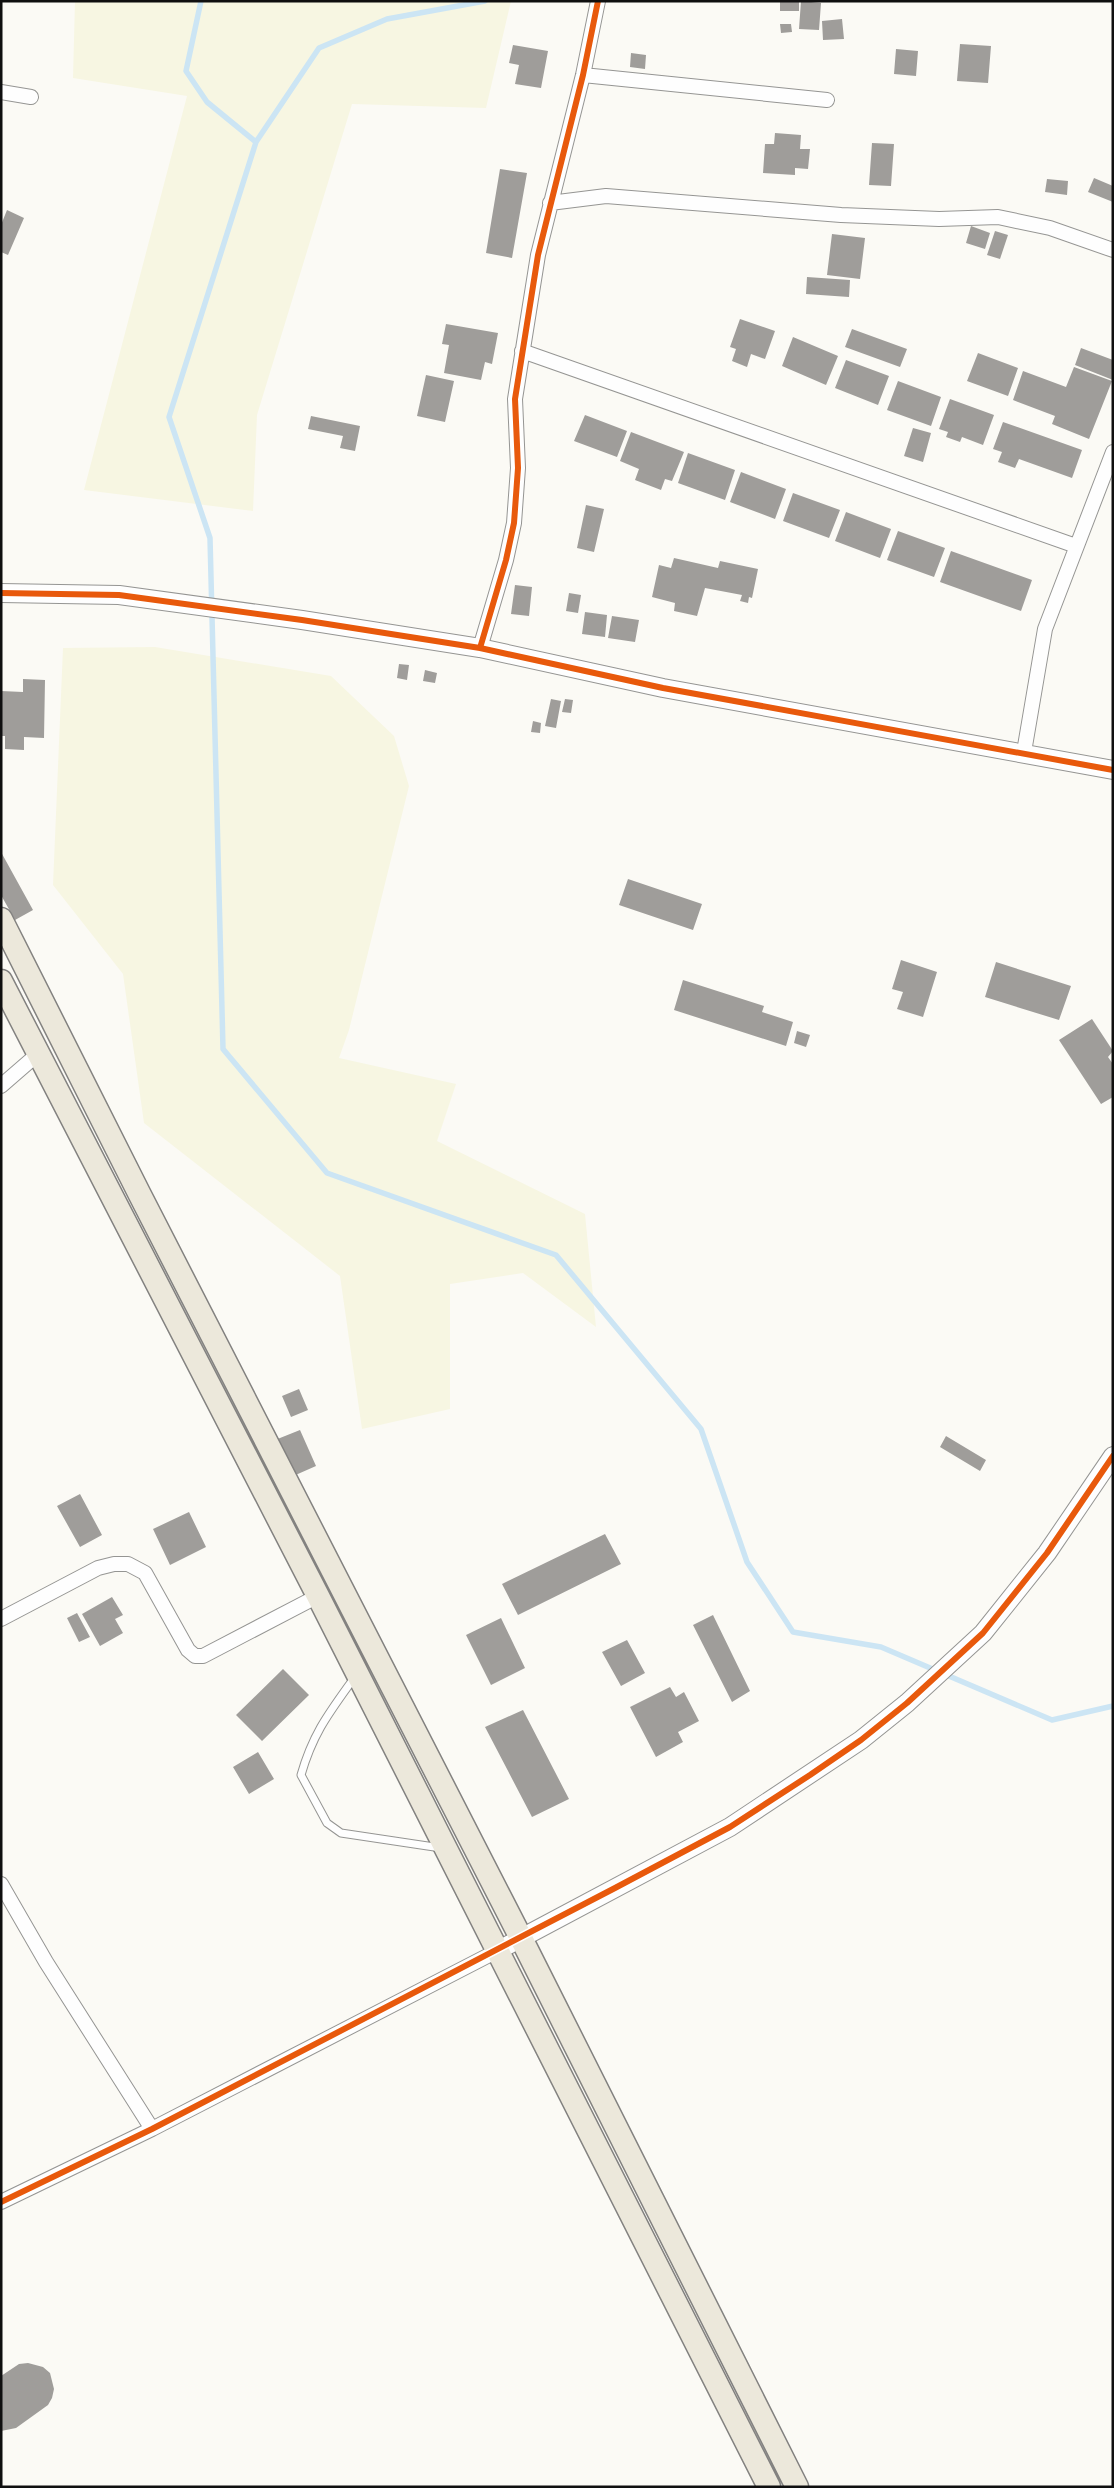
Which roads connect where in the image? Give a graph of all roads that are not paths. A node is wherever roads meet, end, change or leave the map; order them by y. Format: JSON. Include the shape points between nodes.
{"nodes":[{"id":1,"x":598,"y":1,"type":"edge"},
{"id":2,"x":583,"y":75,"type":"junction"},
{"id":3,"x":1,"y":92,"type":"edge"},
{"id":4,"x":31,"y":97,"type":"dead end"},
{"id":5,"x":828,"y":100,"type":"dead end"},
{"id":6,"x":550,"y":202,"type":"junction"},
{"id":7,"x":1113,"y":250,"type":"edge"},
{"id":8,"x":522,"y":351,"type":"junction"},
{"id":9,"x":1113,"y":452,"type":"edge"},
{"id":10,"x":1076,"y":546,"type":"junction"},
{"id":11,"x":2,"y":594,"type":"edge"},
{"id":12,"x":480,"y":648,"type":"junction"},
{"id":13,"x":1024,"y":752,"type":"junction"},
{"id":14,"x":1113,"y":770,"type":"edge"},
{"id":15,"x":1,"y":920,"type":"edge"},
{"id":16,"x":1,"y":981,"type":"edge"},
{"id":17,"x":39,"y":1052,"type":"junction"},
{"id":18,"x":1,"y":1086,"type":"edge"},
{"id":19,"x":1113,"y":1456,"type":"edge"},
{"id":20,"x":318,"y":1596,"type":"junction"},
{"id":21,"x":1,"y":1619,"type":"edge"},
{"id":22,"x":357,"y":1674,"type":"junction"},
{"id":23,"x":446,"y":1849,"type":"junction"},
{"id":24,"x":1,"y":1884,"type":"edge"},
{"id":25,"x":521,"y":1938,"type":"junction"},
{"id":26,"x":497,"y":1951,"type":"junction"},
{"id":27,"x":152,"y":2129,"type":"junction"},
{"id":28,"x":1,"y":2202,"type":"edge"},
{"id":29,"x":769,"y":2487,"type":"edge"},
{"id":30,"x":798,"y":2487,"type":"edge"}],
"edges":[{"from":1,"to":2,"type":"street"},
{"from":2,"to":5,"type":"street"},
{"from":2,"to":6,"type":"street"},
{"from":3,"to":4,"type":"street"},
{"from":6,"to":7,"type":"street","via":[[606,196],[841,215],[939,219],[998,217],[1050,228]]},
{"from":6,"to":8,"type":"street"},
{"from":8,"to":10,"type":"street"},
{"from":8,"to":12,"type":"street","via":[[515,399],[518,468],[514,523]]},
{"from":9,"to":10,"type":"street"},
{"from":10,"to":13,"type":"street","via":[[1045,629]]},
{"from":11,"to":12,"type":"street","via":[[136,597]]},
{"from":12,"to":13,"type":"street","via":[[664,688]]},
{"from":13,"to":14,"type":"street"},
{"from":15,"to":25,"type":"main road"},
{"from":16,"to":17,"type":"main road"},
{"from":17,"to":18,"type":"street"},
{"from":17,"to":20,"type":"main road"},
{"from":19,"to":25,"type":"street","via":[[1047,1553],[983,1633],[907,1703],[861,1740],[730,1827]]},
{"from":20,"to":21,"type":"street","via":[[203,1656],[195,1656],[188,1650],[145,1573],[128,1564],[98,1568]]},
{"from":20,"to":22,"type":"main road"},
{"from":22,"to":23,"type":"main road"},
{"from":22,"to":23,"type":"lane","via":[[309,1746],[301,1775],[328,1823],[341,1833]]},
{"from":23,"to":26,"type":"main road"},
{"from":24,"to":27,"type":"street","via":[[46,1962]]},
{"from":25,"to":26,"type":"street"},
{"from":25,"to":30,"type":"main road"},
{"from":26,"to":27,"type":"street"},
{"from":26,"to":29,"type":"main road"},
{"from":27,"to":28,"type":"street"}]}
